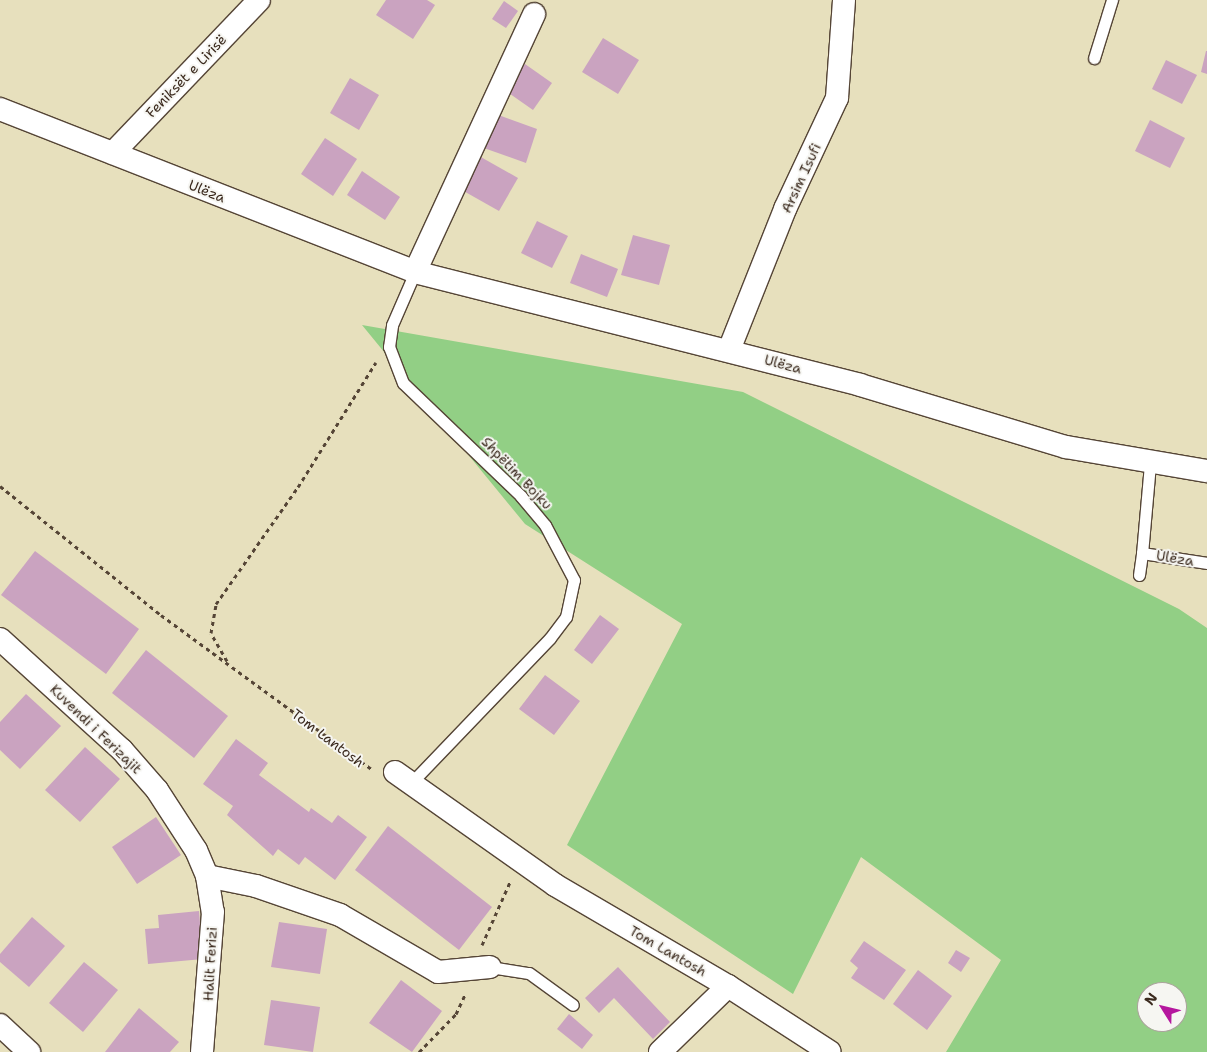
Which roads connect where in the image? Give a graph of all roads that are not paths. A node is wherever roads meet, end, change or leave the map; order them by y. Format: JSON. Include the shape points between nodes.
{"nodes":[{"id":1,"x":259,"y":0,"type":"edge"},
{"id":2,"x":844,"y":0,"type":"edge"},
{"id":3,"x":1112,"y":0,"type":"edge"},
{"id":4,"x":534,"y":14,"type":"dead end"},
{"id":5,"x":1094,"y":58,"type":"dead end"},
{"id":6,"x":0,"y":109,"type":"edge"},
{"id":7,"x":113,"y":153,"type":"junction"},
{"id":8,"x":415,"y":272,"type":"junction"},
{"id":9,"x":729,"y":350,"type":"junction"},
{"id":10,"x":1150,"y":464,"type":"junction"},
{"id":11,"x":1207,"y":472,"type":"edge"},
{"id":12,"x":1142,"y":553,"type":"junction"},
{"id":13,"x":1207,"y":562,"type":"edge"},
{"id":14,"x":1139,"y":575,"type":"dead end"},
{"id":15,"x":0,"y":639,"type":"edge"},
{"id":16,"x":404,"y":777,"type":"joint"},
{"id":17,"x":206,"y":876,"type":"junction"},
{"id":18,"x":490,"y":967,"type":"joint"},
{"id":19,"x":728,"y":986,"type":"junction"},
{"id":20,"x":572,"y":1005,"type":"dead end"},
{"id":21,"x":0,"y":1025,"type":"edge"},
{"id":22,"x":30,"y":1052,"type":"edge"},
{"id":23,"x":202,"y":1052,"type":"edge"},
{"id":24,"x":660,"y":1052,"type":"edge"},
{"id":25,"x":830,"y":1052,"type":"edge"}],
"edges":[{"from":1,"to":7,"type":"street","name":"Feniksët e Lirisë"},
{"from":2,"to":9,"type":"street","name":"Arsim Isufi","via":[[837,98],[786,209]]},
{"from":3,"to":5,"type":"lane"},
{"from":4,"to":8,"type":"street"},
{"from":6,"to":7,"type":"street","name":"Ulëza"},
{"from":7,"to":8,"type":"street","name":"Ulëza"},
{"from":8,"to":9,"type":"street","name":"Ulëza"},
{"from":8,"to":16,"type":"lane","name":"Shpëtim Bojku","via":[[392,325],[389,347],[403,383],[521,496],[546,525],[574,580],[566,617],[550,638]]},
{"from":9,"to":10,"type":"street","name":"Ulëza","via":[[1066,448]]},
{"from":10,"to":11,"type":"street","name":"Ulëza"},
{"from":10,"to":12,"type":"lane","name":"Ulëza"},
{"from":12,"to":13,"type":"lane","name":"Ulëza"},
{"from":12,"to":14,"type":"lane"},
{"from":15,"to":17,"type":"street","name":"Kuvendi i Ferizajit","via":[[122,750],[183,826]]},
{"from":16,"to":19,"type":"street","name":"Tom Lantosh","via":[[555,885]]},
{"from":17,"to":18,"type":"street","via":[[256,886],[340,915],[438,972]]},
{"from":17,"to":23,"type":"street","name":"Halit Ferizi","via":[[213,945]]},
{"from":18,"to":20,"type":"lane","via":[[529,974]]},
{"from":19,"to":24,"type":"street"},
{"from":19,"to":25,"type":"street","name":"Tom Lantosh"},
{"from":21,"to":22,"type":"street"}]}
